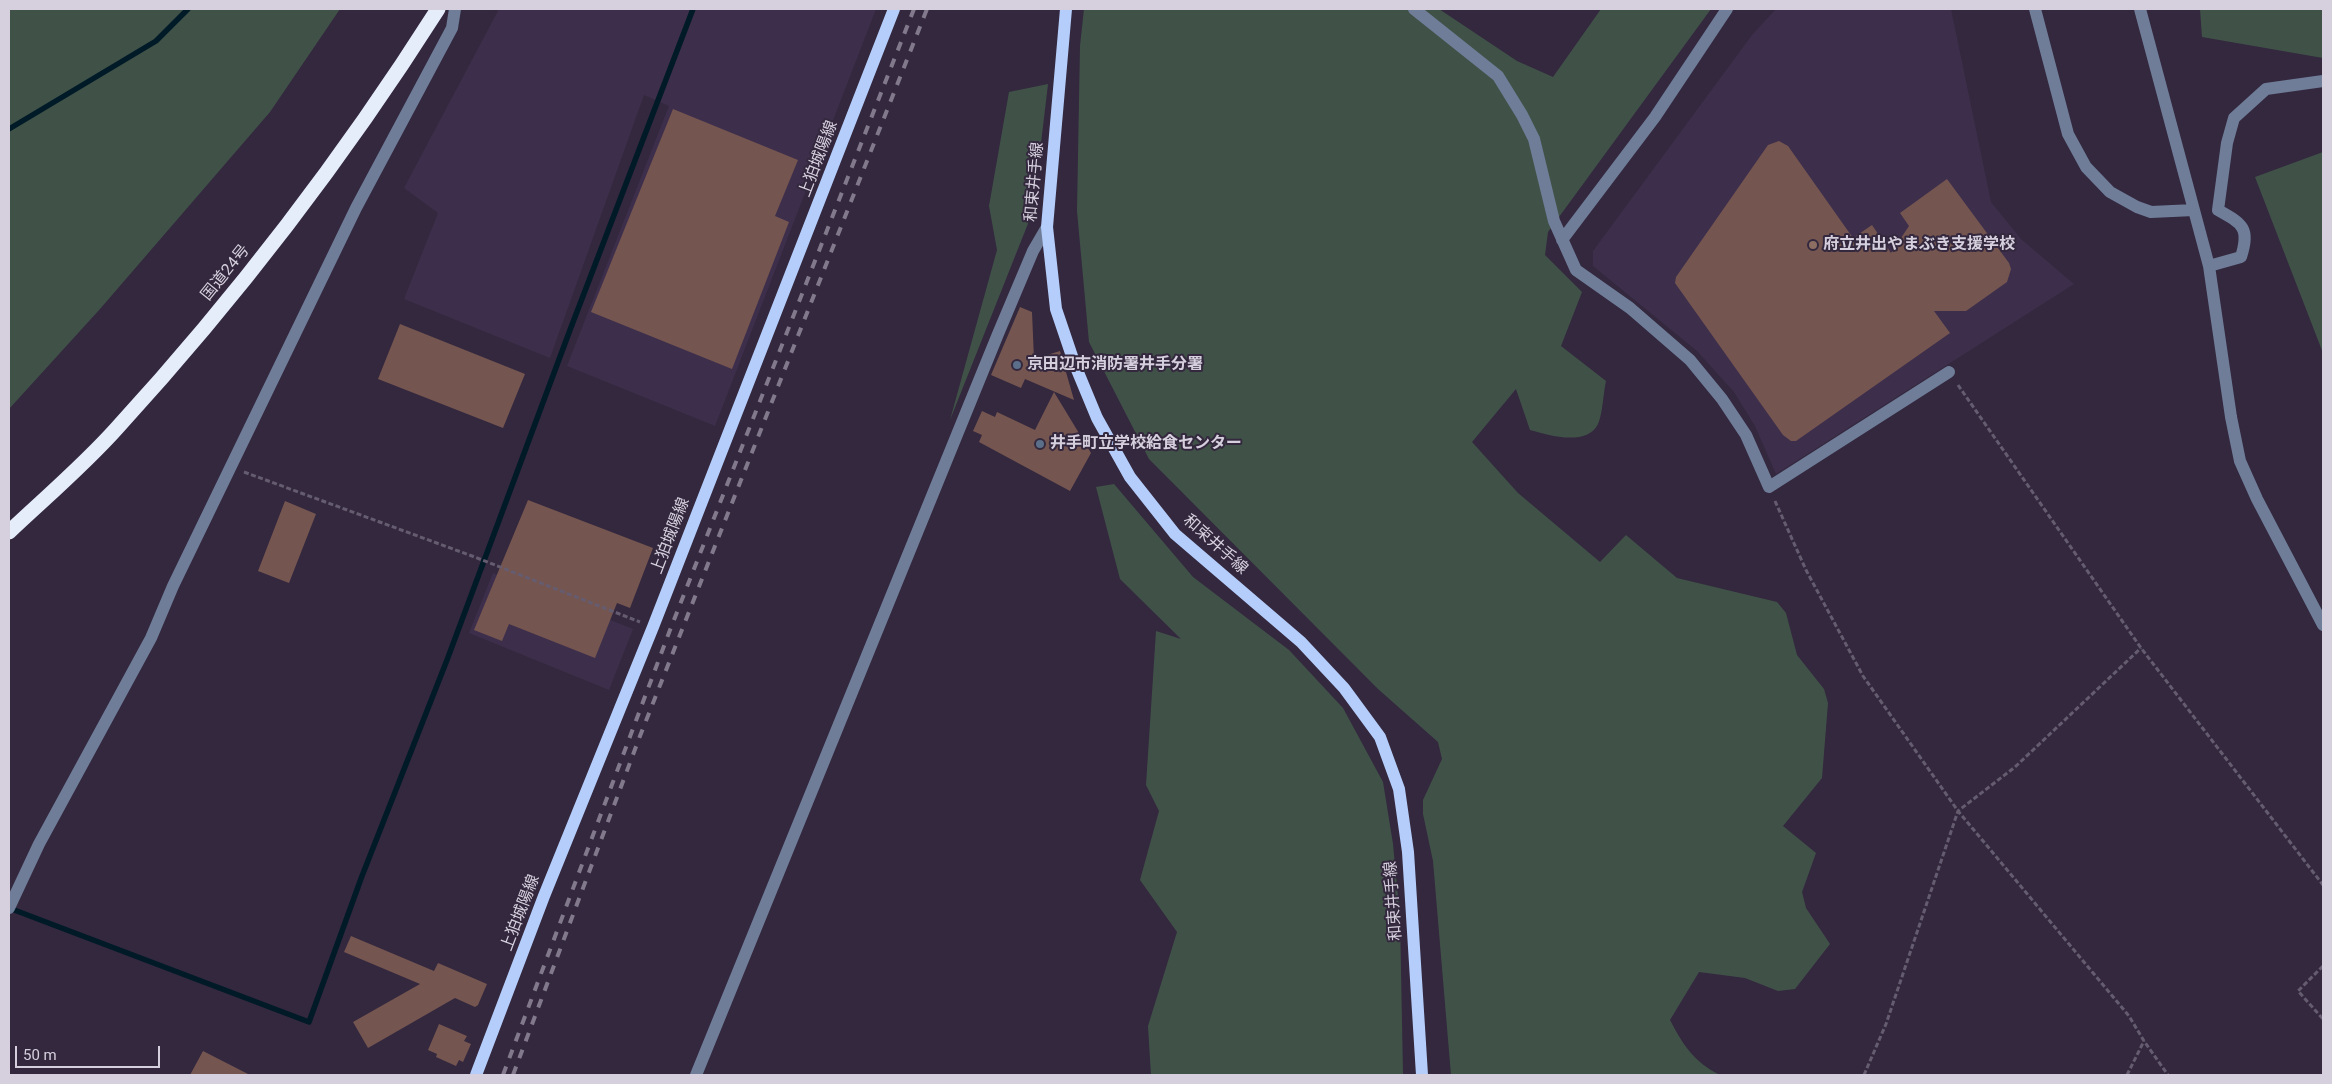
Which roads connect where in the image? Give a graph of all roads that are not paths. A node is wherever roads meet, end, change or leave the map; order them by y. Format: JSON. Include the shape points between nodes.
{"nodes":[{"id":1,"x":438,"y":9,"type":"edge"},
{"id":2,"x":455,"y":9,"type":"edge"},
{"id":3,"x":894,"y":9,"type":"edge"},
{"id":4,"x":1066,"y":9,"type":"edge"},
{"id":5,"x":1414,"y":9,"type":"edge"},
{"id":6,"x":1727,"y":9,"type":"edge"},
{"id":7,"x":2035,"y":9,"type":"edge"},
{"id":8,"x":2140,"y":9,"type":"edge"},
{"id":9,"x":2323,"y":81,"type":"edge"},
{"id":10,"x":2194,"y":210,"type":"junction"},
{"id":11,"x":1047,"y":227,"type":"junction"},
{"id":12,"x":1562,"y":240,"type":"junction"},
{"id":13,"x":2208,"y":266,"type":"junction"},
{"id":14,"x":1949,"y":372,"type":"road end"},
{"id":15,"x":9,"y":532,"type":"edge"},
{"id":16,"x":2323,"y":625,"type":"edge"},
{"id":17,"x":10,"y":906,"type":"edge"},
{"id":18,"x":476,"y":1075,"type":"edge"},
{"id":19,"x":696,"y":1075,"type":"edge"},
{"id":20,"x":1422,"y":1075,"type":"edge"}],
"edges":[{"from":1,"to":15,"type":"highway","name":"国道24号","via":[[399,71],[303,204],[217,312],[116,429]]},
{"from":2,"to":17,"type":"street","via":[[452,28],[356,208],[173,586],[151,638],[39,844]]},
{"from":3,"to":18,"type":"main road","name":"上狛城陽線"},
{"from":4,"to":11,"type":"main road","name":"和束井手線"},
{"from":5,"to":12,"type":"street","via":[[1498,76],[1534,139],[1554,221]]},
{"from":6,"to":12,"type":"street","via":[[1655,117]]},
{"from":7,"to":10,"type":"street","via":[[2068,134],[2086,167],[2110,192],[2137,207],[2151,212]]},
{"from":8,"to":10,"type":"street"},
{"from":9,"to":13,"type":"street","via":[[2266,89],[2234,118],[2227,143],[2218,210],[2243,226],[2245,244],[2241,257]]},
{"from":10,"to":13,"type":"street"},
{"from":11,"to":19,"type":"street","via":[[994,343]]},
{"from":11,"to":20,"type":"main road","name":"和束井手線","via":[[1056,309],[1074,365],[1097,418],[1130,477],[1175,534],[1301,642],[1344,688],[1380,737],[1399,789],[1405,834]]},
{"from":12,"to":14,"type":"street","via":[[1576,270],[1630,308],[1690,360],[1746,435],[1769,487]]},
{"from":13,"to":16,"type":"street","via":[[2240,461]]}]}
